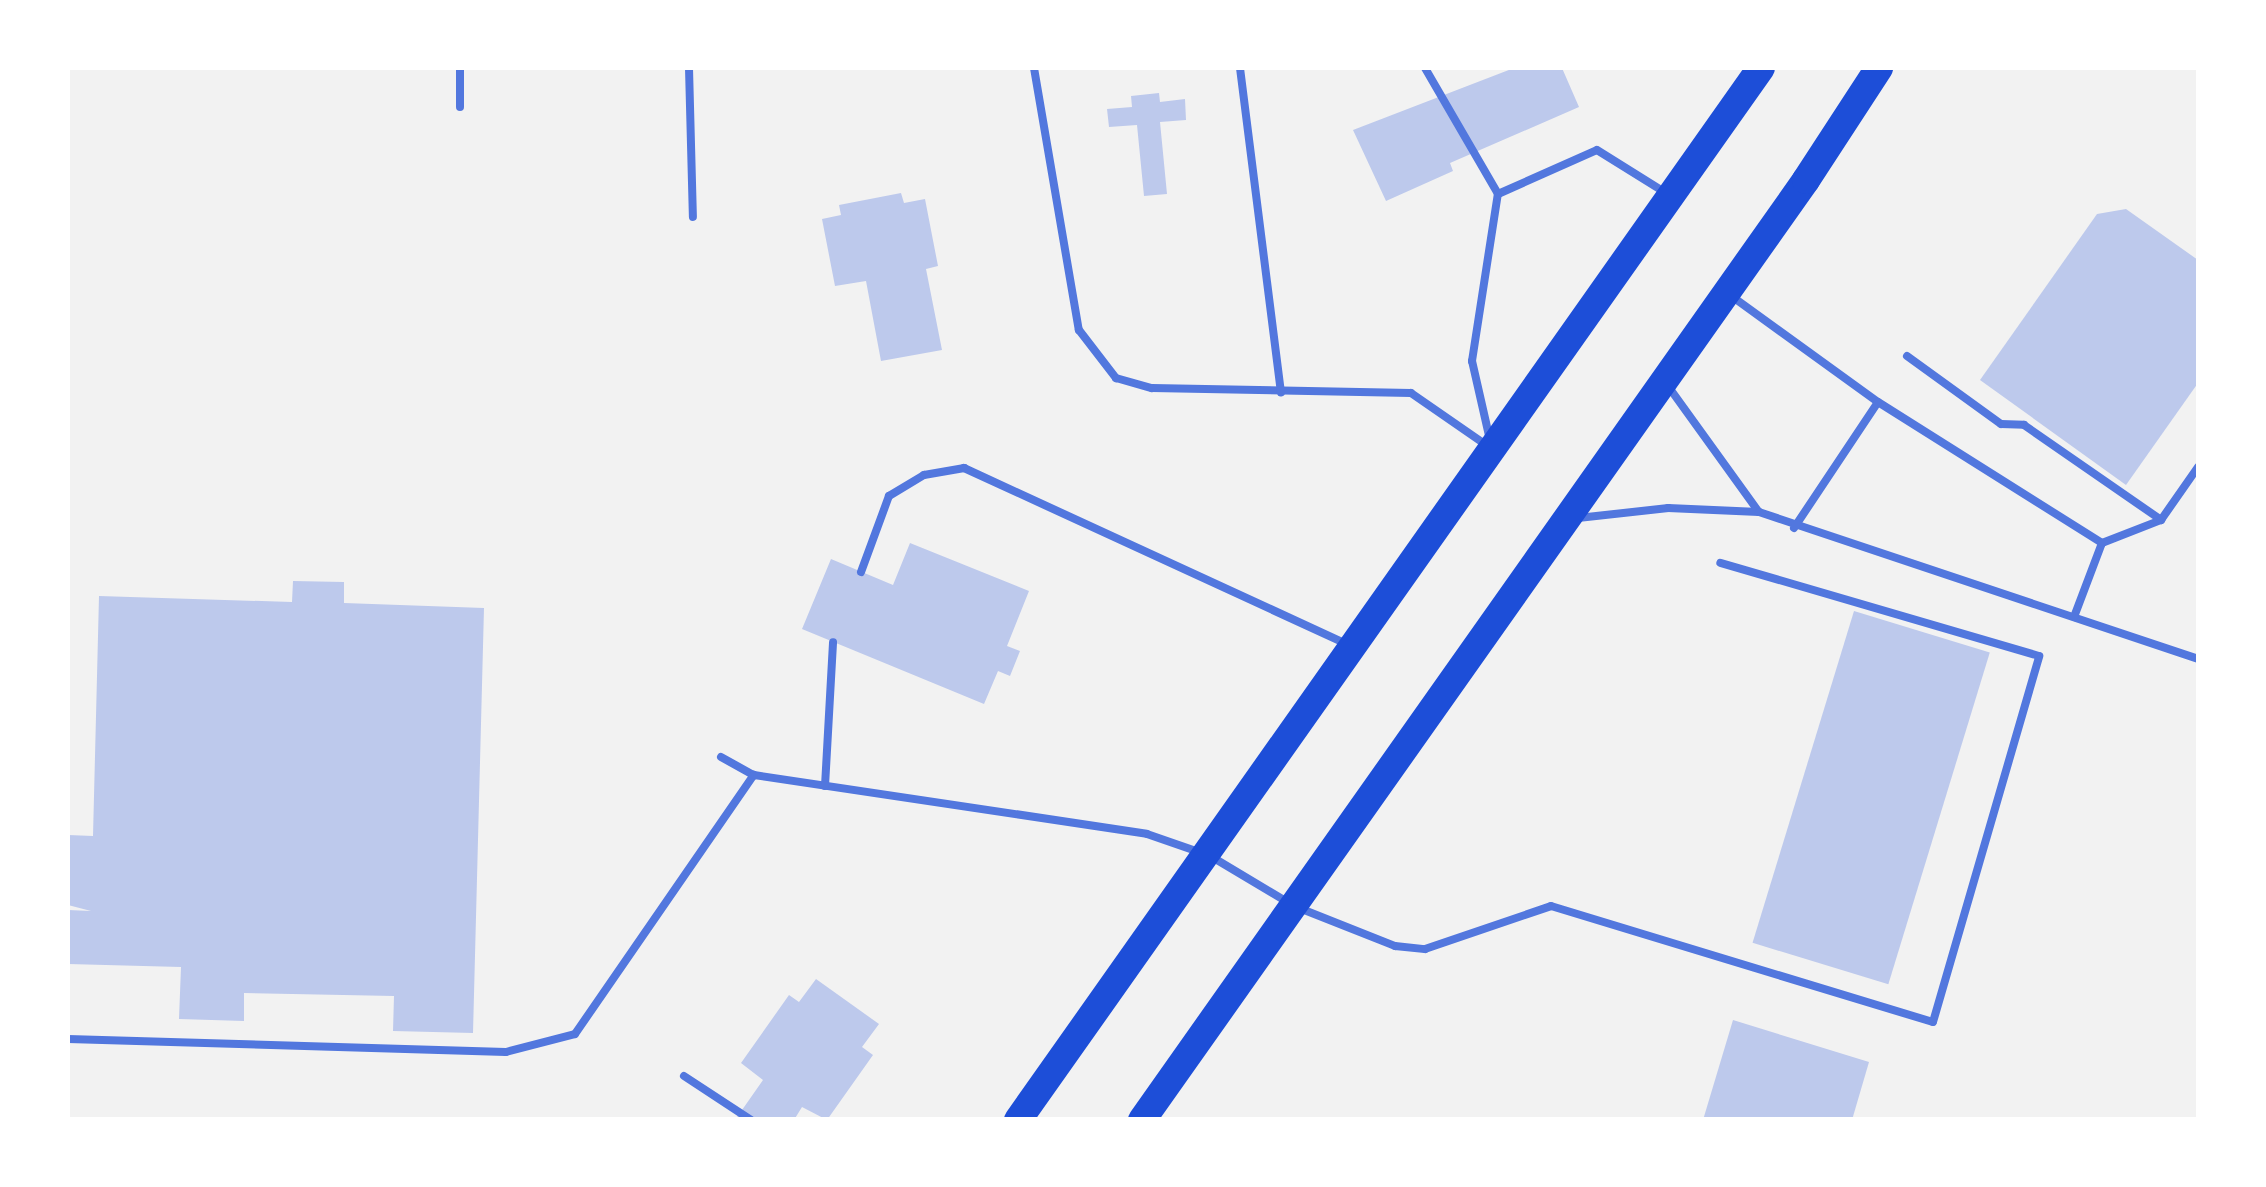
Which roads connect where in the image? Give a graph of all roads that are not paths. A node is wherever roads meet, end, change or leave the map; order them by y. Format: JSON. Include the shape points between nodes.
{"nodes":[{"id":1,"x":460,"y":68,"type":"edge"},
{"id":2,"x":689,"y":68,"type":"edge"},
{"id":3,"x":1034,"y":68,"type":"edge"},
{"id":4,"x":1240,"y":68,"type":"edge"},
{"id":5,"x":1426,"y":68,"type":"edge"},
{"id":6,"x":1879,"y":68,"type":"edge"},
{"id":7,"x":1758,"y":70,"type":"edge"},
{"id":8,"x":460,"y":107,"type":"dead end"},
{"id":9,"x":1498,"y":194,"type":"junction"},
{"id":10,"x":1671,"y":196,"type":"junction"},
{"id":11,"x":694,"y":216,"type":"dead end"},
{"id":12,"x":1727,"y":293,"type":"junction"},
{"id":13,"x":1907,"y":356,"type":"dead end"},
{"id":14,"x":1664,"y":381,"type":"junction"},
{"id":15,"x":1282,"y":392,"type":"junction"},
{"id":16,"x":1878,"y":402,"type":"junction"},
{"id":17,"x":1492,"y":449,"type":"junction"},
{"id":18,"x":2198,"y":466,"type":"edge"},
{"id":19,"x":1758,"y":512,"type":"junction"},
{"id":20,"x":1568,"y":519,"type":"junction"},
{"id":21,"x":2161,"y":520,"type":"junction"},
{"id":22,"x":1794,"y":528,"type":"junction"},
{"id":23,"x":2102,"y":543,"type":"junction"},
{"id":24,"x":1720,"y":563,"type":"dead end"},
{"id":25,"x":861,"y":572,"type":"dead end"},
{"id":26,"x":2074,"y":617,"type":"junction"},
{"id":27,"x":833,"y":642,"type":"dead end"},
{"id":28,"x":1353,"y":647,"type":"junction"},
{"id":29,"x":2198,"y":658,"type":"edge"},
{"id":30,"x":721,"y":757,"type":"dead end"},
{"id":31,"x":754,"y":774,"type":"junction"},
{"id":32,"x":825,"y":786,"type":"junction"},
{"id":33,"x":1209,"y":855,"type":"junction"},
{"id":34,"x":1294,"y":906,"type":"junction"},
{"id":35,"x":68,"y":1039,"type":"edge"},
{"id":36,"x":684,"y":1076,"type":"dead end"},
{"id":37,"x":751,"y":1120,"type":"edge"},
{"id":38,"x":1018,"y":1120,"type":"edge"},
{"id":39,"x":1142,"y":1120,"type":"edge"}],
"edges":[{"from":1,"to":8,"type":"lane"},
{"from":2,"to":11,"type":"lane"},
{"from":3,"to":15,"type":"lane","via":[[1074,303],[1096,359],[1116,378],[1152,388]]},
{"from":4,"to":15,"type":"lane"},
{"from":5,"to":9,"type":"lane"},
{"from":6,"to":12,"type":"highway"},
{"from":7,"to":10,"type":"highway"},
{"from":9,"to":10,"type":"lane","via":[[1597,150]]},
{"from":9,"to":17,"type":"lane","via":[[1472,361]]},
{"from":10,"to":17,"type":"highway"},
{"from":12,"to":14,"type":"highway"},
{"from":12,"to":16,"type":"lane"},
{"from":13,"to":21,"type":"lane","via":[[2001,424],[2024,425]]},
{"from":14,"to":19,"type":"lane"},
{"from":14,"to":20,"type":"highway"},
{"from":15,"to":17,"type":"lane","via":[[1411,393]]},
{"from":16,"to":22,"type":"lane"},
{"from":16,"to":23,"type":"lane"},
{"from":17,"to":28,"type":"highway"},
{"from":18,"to":21,"type":"lane"},
{"from":19,"to":20,"type":"lane","via":[[1668,508]]},
{"from":19,"to":22,"type":"lane"},
{"from":20,"to":34,"type":"highway"},
{"from":21,"to":23,"type":"lane"},
{"from":22,"to":26,"type":"lane"},
{"from":23,"to":26,"type":"lane"},
{"from":24,"to":34,"type":"lane","via":[[2039,656],[1933,1022],[1551,906],[1426,949],[1395,946]]},
{"from":25,"to":28,"type":"lane","via":[[889,496],[924,475],[964,468]]},
{"from":26,"to":29,"type":"lane"},
{"from":27,"to":32,"type":"lane"},
{"from":28,"to":33,"type":"highway"},
{"from":30,"to":31,"type":"lane"},
{"from":31,"to":32,"type":"lane"},
{"from":31,"to":35,"type":"lane","via":[[575,1034],[506,1052]]},
{"from":32,"to":33,"type":"lane","via":[[1147,834]]},
{"from":33,"to":34,"type":"lane"},
{"from":33,"to":38,"type":"highway"},
{"from":34,"to":39,"type":"highway"},
{"from":36,"to":37,"type":"lane"}]}
